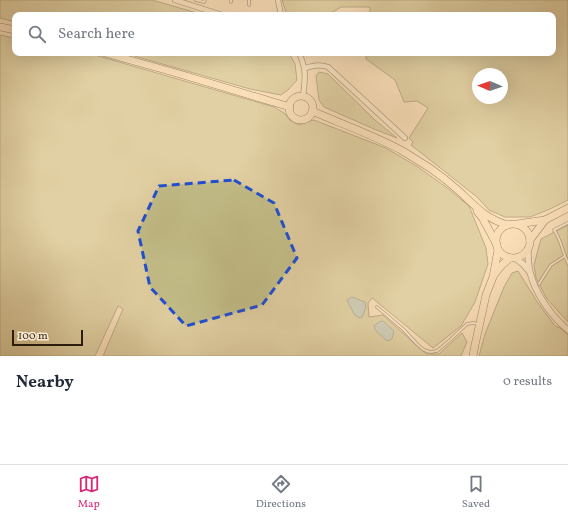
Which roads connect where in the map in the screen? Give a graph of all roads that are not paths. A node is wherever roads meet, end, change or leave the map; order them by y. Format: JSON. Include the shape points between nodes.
{"nodes":[{"id":1,"x":175,"y":0,"type":"edge"},
{"id":2,"x":196,"y":0,"type":"edge"},
{"id":3,"x":205,"y":0,"type":"edge"},
{"id":4,"x":249,"y":0,"type":"edge"},
{"id":5,"x":278,"y":0,"type":"edge"},
{"id":6,"x":249,"y":5,"type":"dead end"},
{"id":7,"x":213,"y":12,"type":"edge"},
{"id":8,"x":280,"y":12,"type":"edge"},
{"id":9,"x":0,"y":26,"type":"edge"},
{"id":10,"x":12,"y":29,"type":"edge"},
{"id":11,"x":116,"y":56,"type":"edge"},
{"id":12,"x":300,"y":56,"type":"edge"},
{"id":13,"x":305,"y":68,"type":"junction"},
{"id":14,"x":303,"y":97,"type":"junction"},
{"id":15,"x":290,"y":107,"type":"junction"},
{"id":16,"x":312,"y":111,"type":"junction"},
{"id":17,"x":405,"y":138,"type":"dead end"},
{"id":18,"x":474,"y":206,"type":"junction"},
{"id":19,"x":568,"y":208,"type":"edge"},
{"id":20,"x":545,"y":220,"type":"junction"},
{"id":21,"x":568,"y":223,"type":"edge"},
{"id":22,"x":516,"y":224,"type":"junction"},
{"id":23,"x":508,"y":225,"type":"junction"},
{"id":24,"x":530,"y":240,"type":"junction"},
{"id":25,"x":498,"y":248,"type":"junction"},
{"id":26,"x":528,"y":250,"type":"junction"},
{"id":27,"x":565,"y":256,"type":"junction"},
{"id":28,"x":512,"y":258,"type":"junction"},
{"id":29,"x":568,"y":262,"type":"edge"},
{"id":30,"x":530,"y":273,"type":"junction"},
{"id":31,"x":493,"y":277,"type":"junction"},
{"id":32,"x":539,"y":284,"type":"dead end"},
{"id":33,"x":377,"y":307,"type":"dead end"},
{"id":34,"x":479,"y":324,"type":"junction"},
{"id":35,"x":568,"y":330,"type":"edge"},
{"id":36,"x":475,"y":344,"type":"junction"},
{"id":37,"x":469,"y":356,"type":"edge"},
{"id":38,"x":473,"y":356,"type":"edge"}],
"edges":[{"from":1,"to":7,"type":"street"},
{"from":2,"to":3,"type":"lane"},
{"from":4,"to":6,"type":"lane"},
{"from":5,"to":8,"type":"street"},
{"from":9,"to":10,"type":"main road"},
{"from":11,"to":15,"type":"main road"},
{"from":12,"to":13,"type":"street"},
{"from":13,"to":14,"type":"street"},
{"from":13,"to":17,"type":"street","via":[[316,65],[328,67]]},
{"from":14,"to":15,"type":"main road","via":[[293,100]]},
{"from":14,"to":16,"type":"main road","via":[[310,100]]},
{"from":15,"to":16,"type":"main road","via":[[291,115],[297,120],[308,118]]},
{"from":16,"to":18,"type":"main road","via":[[402,151],[432,170]]},
{"from":18,"to":23,"type":"main road","via":[[490,218]]},
{"from":18,"to":25,"type":"main road"},
{"from":19,"to":20,"type":"main road"},
{"from":20,"to":22,"type":"main road"},
{"from":20,"to":24,"type":"main road"},
{"from":21,"to":27,"type":"lane","via":[[554,230]]},
{"from":22,"to":23,"type":"main road"},
{"from":22,"to":24,"type":"main road","via":[[526,230]]},
{"from":23,"to":25,"type":"main road","via":[[503,227],[496,240]]},
{"from":24,"to":26,"type":"main road"},
{"from":25,"to":28,"type":"main road","via":[[502,254]]},
{"from":25,"to":31,"type":"main road"},
{"from":26,"to":28,"type":"main road","via":[[520,257]]},
{"from":26,"to":30,"type":"street"},
{"from":27,"to":29,"type":"lane"},
{"from":27,"to":32,"type":"lane","via":[[551,265]]},
{"from":28,"to":30,"type":"street","via":[[523,264]]},
{"from":28,"to":31,"type":"main road","via":[[502,265]]},
{"from":30,"to":35,"type":"street","via":[[537,290],[552,313]]},
{"from":31,"to":34,"type":"main road"},
{"from":33,"to":34,"type":"lane","via":[[424,350],[430,352],[437,351],[467,324]]},
{"from":34,"to":36,"type":"main road"},
{"from":36,"to":37,"type":"lane"},
{"from":36,"to":38,"type":"main road"}]}
